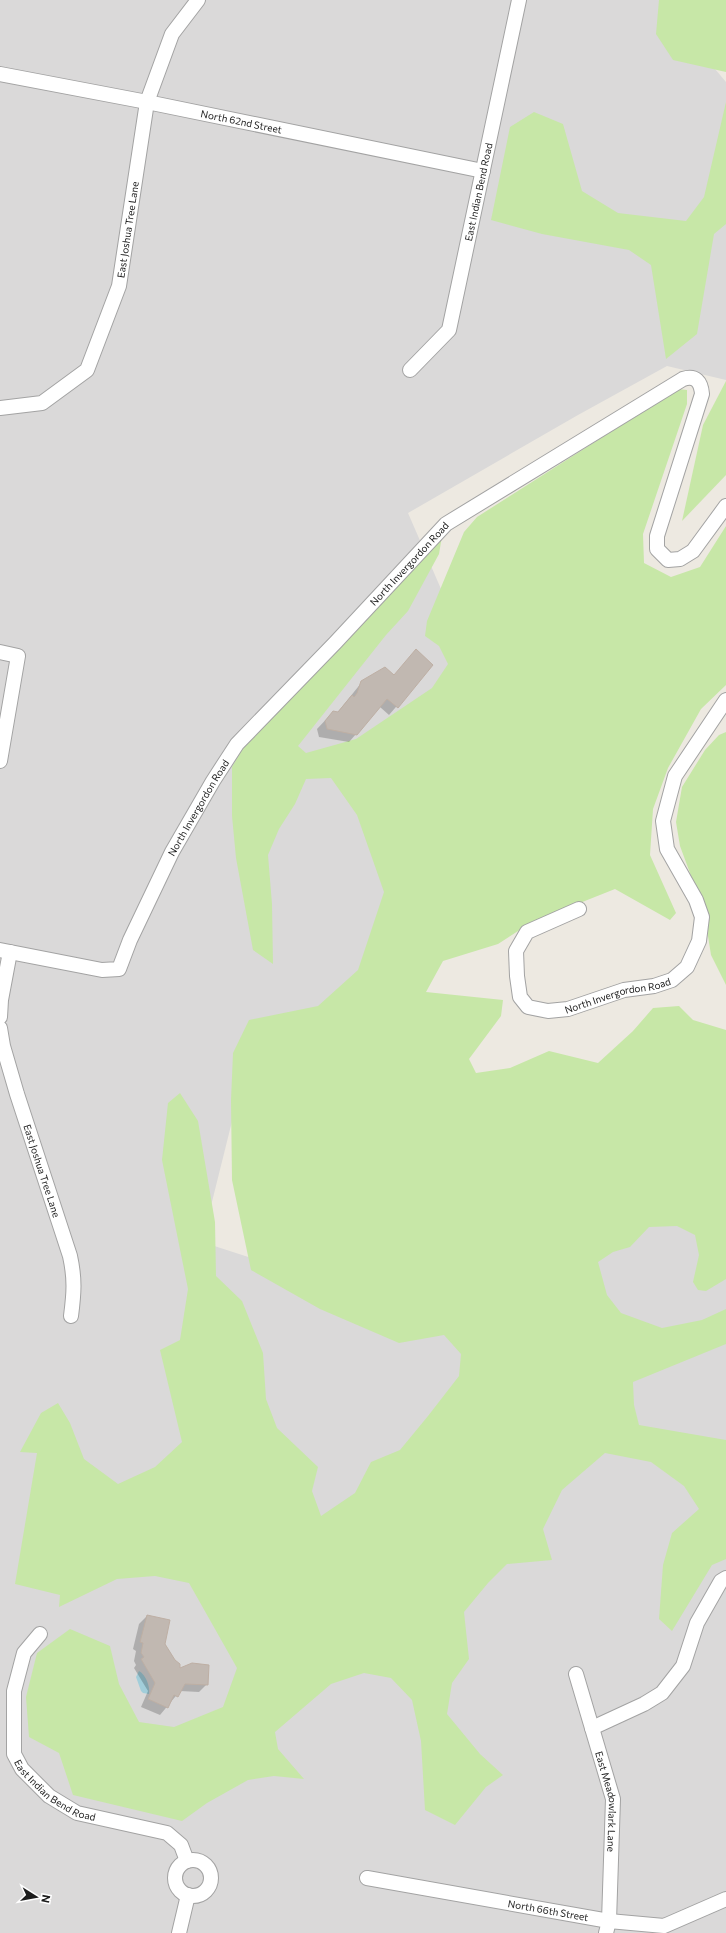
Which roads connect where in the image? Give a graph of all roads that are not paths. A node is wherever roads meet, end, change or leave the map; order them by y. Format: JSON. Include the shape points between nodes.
{"nodes":[{"id":1,"x":198,"y":0,"type":"edge"},
{"id":2,"x":519,"y":0,"type":"edge"},
{"id":3,"x":0,"y":74,"type":"edge"},
{"id":4,"x":147,"y":102,"type":"junction"},
{"id":5,"x":483,"y":172,"type":"junction"},
{"id":6,"x":410,"y":370,"type":"dead end"},
{"id":7,"x":0,"y":408,"type":"edge"},
{"id":8,"x":726,"y":506,"type":"edge"},
{"id":9,"x":0,"y":652,"type":"edge"},
{"id":10,"x":726,"y":700,"type":"edge"},
{"id":11,"x":0,"y":761,"type":"edge"},
{"id":12,"x":579,"y":909,"type":"dead end"},
{"id":13,"x":5,"y":951,"type":"edge"},
{"id":14,"x":0,"y":1017,"type":"edge"},
{"id":15,"x":0,"y":1028,"type":"edge"},
{"id":16,"x":71,"y":1316,"type":"dead end"},
{"id":17,"x":726,"y":1578,"type":"edge"},
{"id":18,"x":40,"y":1634,"type":"dead end"},
{"id":19,"x":576,"y":1674,"type":"dead end"},
{"id":20,"x":592,"y":1728,"type":"junction"},
{"id":21,"x":187,"y":1861,"type":"junction"},
{"id":22,"x":367,"y":1878,"type":"dead end"},
{"id":23,"x":188,"y":1895,"type":"junction"},
{"id":24,"x":726,"y":1899,"type":"edge"},
{"id":25,"x":608,"y":1927,"type":"edge"},
{"id":26,"x":179,"y":1933,"type":"edge"}],
"edges":[{"from":1,"to":4,"type":"street","name":"East Joshua Tree Lane","via":[[172,34]]},
{"from":2,"to":5,"type":"street","name":"East Indian Bend Road"},
{"from":3,"to":4,"type":"street","name":"North 62nd Street"},
{"from":4,"to":5,"type":"street","name":"North 62nd Street"},
{"from":4,"to":7,"type":"street","name":"East Joshua Tree Lane","via":[[119,286],[87,370],[42,403]]},
{"from":5,"to":6,"type":"street","name":"East Indian Bend Road","via":[[449,330]]},
{"from":8,"to":13,"type":"street","name":"North Invergordon Road","via":[[693,551],[680,559],[668,560],[657,548],[656,536],[702,394],[702,385],[690,376],[446,524],[237,744],[172,852],[119,968],[102,970]]},
{"from":9,"to":11,"type":"street","via":[[18,656]]},
{"from":10,"to":12,"type":"street","name":"North Invergordon Road","via":[[675,776],[663,821],[666,849],[696,900],[702,917],[699,941],[687,967],[672,980],[654,986],[624,990],[568,1009],[548,1011],[528,1007],[520,997],[516,976],[516,951],[527,932]]},
{"from":13,"to":14,"type":"street"},
{"from":15,"to":16,"type":"street","name":"East Joshua Tree Lane","via":[[17,1094],[70,1256],[75,1290]]},
{"from":17,"to":20,"type":"street","via":[[721,1581],[697,1623],[683,1666],[662,1693]]},
{"from":18,"to":21,"type":"street","name":"East Indian Bend Road","via":[[24,1653],[14,1691],[14,1754],[22,1769],[48,1796],[77,1813],[167,1833],[181,1845]]},
{"from":19,"to":20,"type":"street","name":"East Meadowlark Lane"},
{"from":20,"to":25,"type":"street","name":"East Meadowlark Lane","via":[[613,1799]]},
{"from":21,"to":23,"type":"street","via":[[180,1866],[175,1877],[178,1887]]},
{"from":21,"to":23,"type":"street","via":[[203,1863],[211,1875],[209,1887],[205,1892]]},
{"from":22,"to":25,"type":"street","name":"North 66th Street"},
{"from":23,"to":26,"type":"street"},
{"from":24,"to":25,"type":"street","name":"North 66th Street","via":[[664,1926]]}]}
